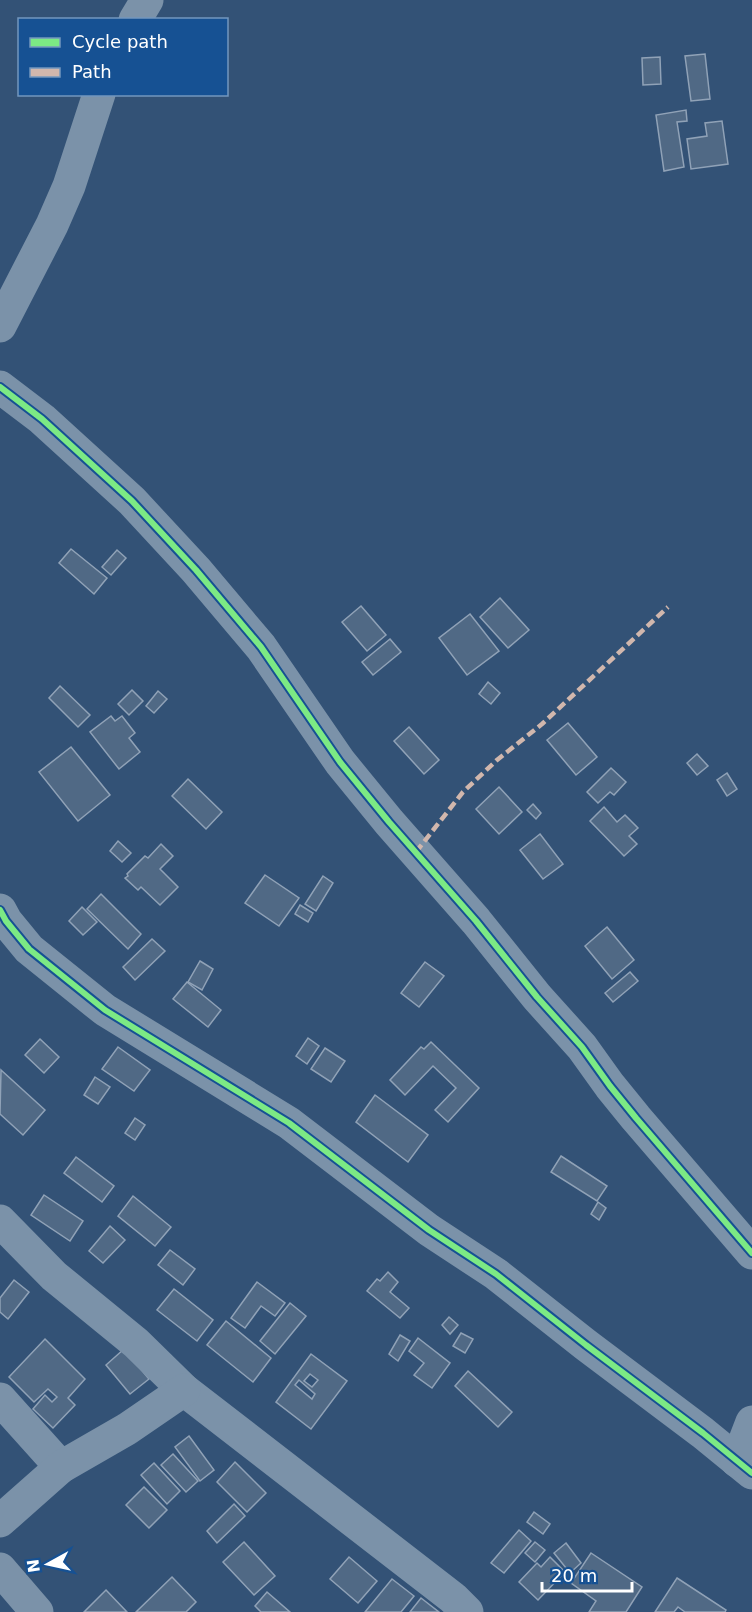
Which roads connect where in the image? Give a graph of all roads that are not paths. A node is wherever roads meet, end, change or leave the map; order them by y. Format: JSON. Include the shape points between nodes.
{"nodes":[{"id":1,"x":147,"y":0,"type":"edge"},
{"id":2,"x":136,"y":18,"type":"edge"},
{"id":3,"x":98,"y":96,"type":"edge"},
{"id":4,"x":0,"y":326,"type":"edge"},
{"id":5,"x":0,"y":387,"type":"edge"},
{"id":6,"x":2,"y":920,"type":"edge"},
{"id":7,"x":0,"y":1221,"type":"edge"},
{"id":8,"x":752,"y":1253,"type":"edge"},
{"id":9,"x":184,"y":1390,"type":"junction"},
{"id":10,"x":0,"y":1399,"type":"edge"},
{"id":11,"x":752,"y":1422,"type":"edge"},
{"id":12,"x":61,"y":1467,"type":"junction"},
{"id":13,"x":745,"y":1467,"type":"edge"},
{"id":14,"x":0,"y":1521,"type":"edge"},
{"id":15,"x":0,"y":1569,"type":"edge"},
{"id":16,"x":37,"y":1612,"type":"edge"},
{"id":17,"x":467,"y":1612,"type":"edge"}],
"edges":[{"from":1,"to":2,"type":"street"},
{"from":3,"to":4,"type":"street","via":[[60,206]]},
{"from":5,"to":8,"type":"street","via":[[42,419],[132,501],[196,570],[261,647],[361,788]]},
{"from":6,"to":13,"type":"street","via":[[29,949],[105,1010],[290,1123],[429,1230],[496,1274]]},
{"from":7,"to":9,"type":"street","via":[[54,1276],[136,1343]]},
{"from":9,"to":12,"type":"street"},
{"from":9,"to":17,"type":"street"},
{"from":10,"to":12,"type":"street"},
{"from":11,"to":13,"type":"street"},
{"from":12,"to":14,"type":"street"},
{"from":15,"to":16,"type":"street"}]}
